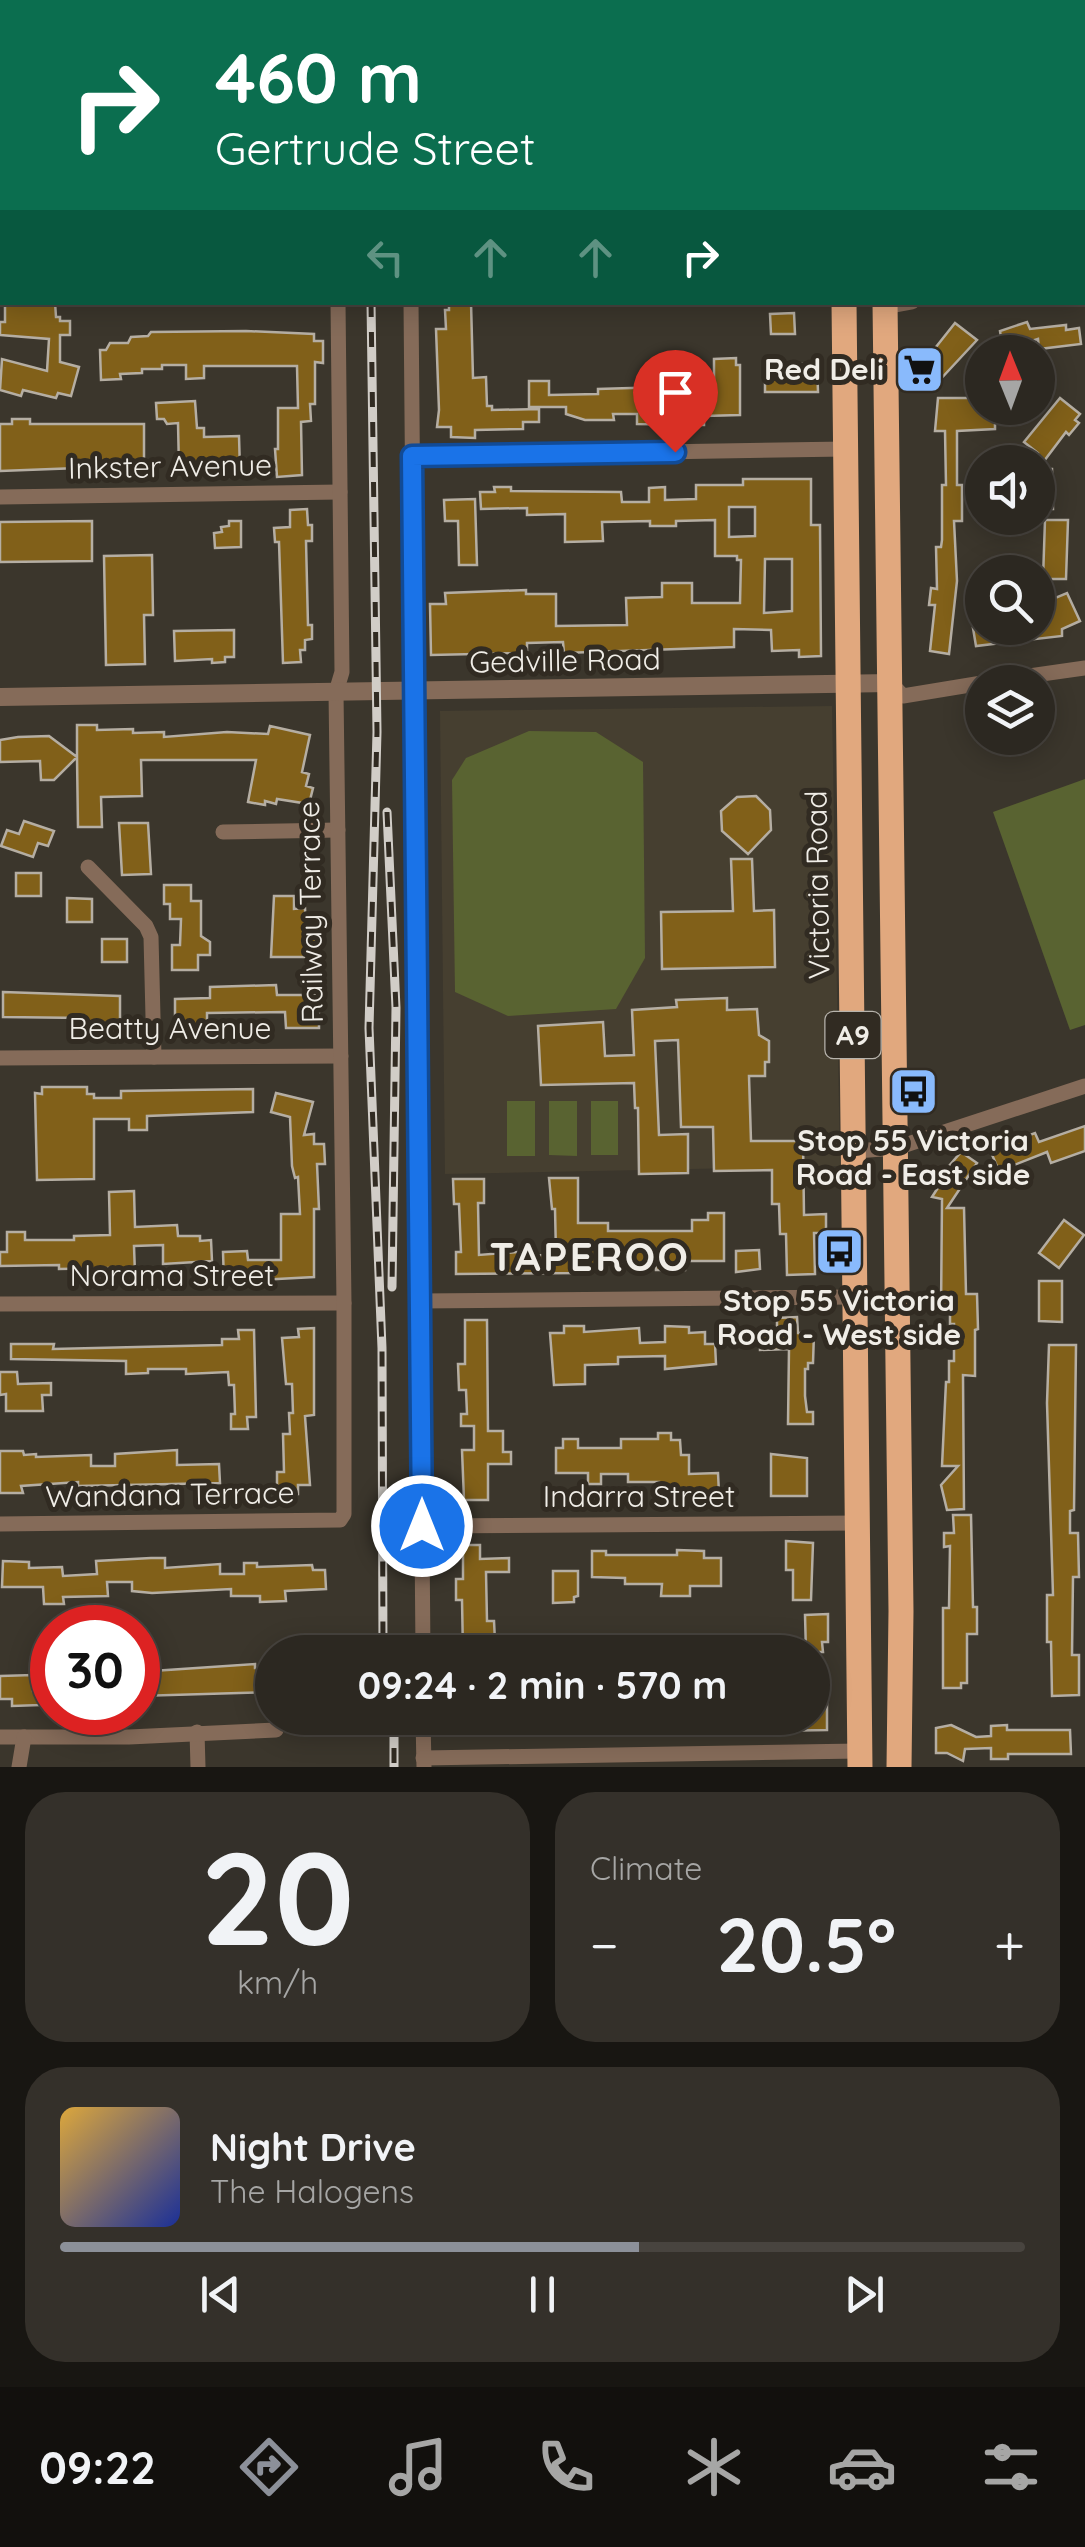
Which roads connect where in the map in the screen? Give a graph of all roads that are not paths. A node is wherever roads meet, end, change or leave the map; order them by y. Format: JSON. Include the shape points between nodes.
{"nodes":[{"id":1,"x":338,"y":305,"type":"edge"},
{"id":2,"x":411,"y":305,"type":"edge"},
{"id":3,"x":844,"y":305,"type":"edge"},
{"id":4,"x":885,"y":305,"type":"edge"},
{"id":5,"x":846,"y":449,"type":"junction"},
{"id":6,"x":412,"y":456,"type":"junction"},
{"id":7,"x":340,"y":492,"type":"junction"},
{"id":8,"x":0,"y":497,"type":"edge"},
{"id":9,"x":1085,"y":668,"type":"edge"},
{"id":10,"x":1055,"y":672,"type":"edge"},
{"id":11,"x":891,"y":683,"type":"junction"},
{"id":12,"x":850,"y":684,"type":"junction"},
{"id":13,"x":965,"y":686,"type":"edge"},
{"id":14,"x":414,"y":691,"type":"junction"},
{"id":15,"x":336,"y":692,"type":"junction"},
{"id":16,"x":0,"y":697,"type":"edge"},
{"id":17,"x":338,"y":830,"type":"junction"},
{"id":18,"x":223,"y":832,"type":"dead end"},
{"id":19,"x":88,"y":867,"type":"dead end"},
{"id":20,"x":154,"y":1056,"type":"junction"},
{"id":21,"x":341,"y":1056,"type":"junction"},
{"id":22,"x":0,"y":1058,"type":"edge"},
{"id":23,"x":1085,"y":1086,"type":"edge"},
{"id":24,"x":896,"y":1148,"type":"junction"},
{"id":25,"x":854,"y":1151,"type":"junction"},
{"id":26,"x":855,"y":1297,"type":"junction"},
{"id":27,"x":420,"y":1301,"type":"junction"},
{"id":28,"x":344,"y":1302,"type":"junction"},
{"id":29,"x":0,"y":1304,"type":"edge"},
{"id":30,"x":340,"y":1520,"type":"joint"},
{"id":31,"x":0,"y":1524,"type":"edge"},
{"id":32,"x":858,"y":1524,"type":"junction"},
{"id":33,"x":422,"y":1526,"type":"junction"},
{"id":34,"x":422,"y":1635,"type":"edge"},
{"id":35,"x":255,"y":1731,"type":"edge"},
{"id":36,"x":197,"y":1732,"type":"junction"},
{"id":37,"x":423,"y":1735,"type":"edge"},
{"id":38,"x":0,"y":1737,"type":"edge"},
{"id":39,"x":24,"y":1737,"type":"junction"},
{"id":40,"x":860,"y":1759,"type":"edge"},
{"id":41,"x":424,"y":1763,"type":"edge"},
{"id":42,"x":19,"y":1767,"type":"edge"},
{"id":43,"x":198,"y":1767,"type":"edge"},
{"id":44,"x":899,"y":1767,"type":"edge"}],
"edges":[{"from":1,"to":7,"type":"street","name":"Railway Terrace"},
{"from":2,"to":6,"type":"street"},
{"from":3,"to":5,"type":"highway","name":"Victoria Road","number":"A9"},
{"from":4,"to":11,"type":"highway","number":"A9"},
{"from":5,"to":6,"type":"street"},
{"from":5,"to":12,"type":"highway","name":"Victoria Road","number":"A9"},
{"from":6,"to":14,"type":"street"},
{"from":7,"to":8,"type":"street","name":"Inkster Avenue"},
{"from":7,"to":15,"type":"street","name":"Railway Terrace","via":[[342,676]]},
{"from":9,"to":10,"type":"street"},
{"from":11,"to":12,"type":"street","name":"Gedville Road"},
{"from":11,"to":13,"type":"street","via":[[903,696]]},
{"from":11,"to":24,"type":"highway","number":"A9"},
{"from":12,"to":14,"type":"street","name":"Gedville Road"},
{"from":12,"to":25,"type":"highway","name":"Victoria Road","number":"A9"},
{"from":14,"to":15,"type":"street","name":"Gedville Road"},
{"from":14,"to":27,"type":"street"},
{"from":15,"to":16,"type":"street","name":"Gedville Road"},
{"from":15,"to":17,"type":"street","name":"Railway Terrace"},
{"from":17,"to":18,"type":"street"},
{"from":17,"to":21,"type":"street","name":"Railway Terrace"},
{"from":19,"to":20,"type":"street","via":[[151,938]]},
{"from":20,"to":21,"type":"street","name":"Beatty Avenue"},
{"from":20,"to":22,"type":"street","name":"Beatty Avenue"},
{"from":21,"to":28,"type":"street","name":"Railway Terrace"},
{"from":23,"to":24,"type":"street"},
{"from":24,"to":25,"type":"street"},
{"from":24,"to":44,"type":"highway","number":"A9"},
{"from":25,"to":26,"type":"highway","name":"Victoria Road","number":"A9"},
{"from":26,"to":27,"type":"street"},
{"from":26,"to":32,"type":"highway","name":"Victoria Road","number":"A9"},
{"from":27,"to":33,"type":"street"},
{"from":28,"to":29,"type":"street","name":"Norama Street"},
{"from":28,"to":30,"type":"street","name":"Railway Terrace","via":[[346,1504]]},
{"from":30,"to":31,"type":"street","name":"Wandana Terrace"},
{"from":32,"to":33,"type":"street","name":"Indarra Street"},
{"from":32,"to":40,"type":"highway","name":"Victoria Road","number":"A9"},
{"from":33,"to":34,"type":"street"},
{"from":35,"to":36,"type":"street"},
{"from":36,"to":39,"type":"street"},
{"from":36,"to":43,"type":"street"},
{"from":37,"to":41,"type":"street"},
{"from":38,"to":39,"type":"street"},
{"from":39,"to":42,"type":"street"},
{"from":40,"to":41,"type":"street"}]}
